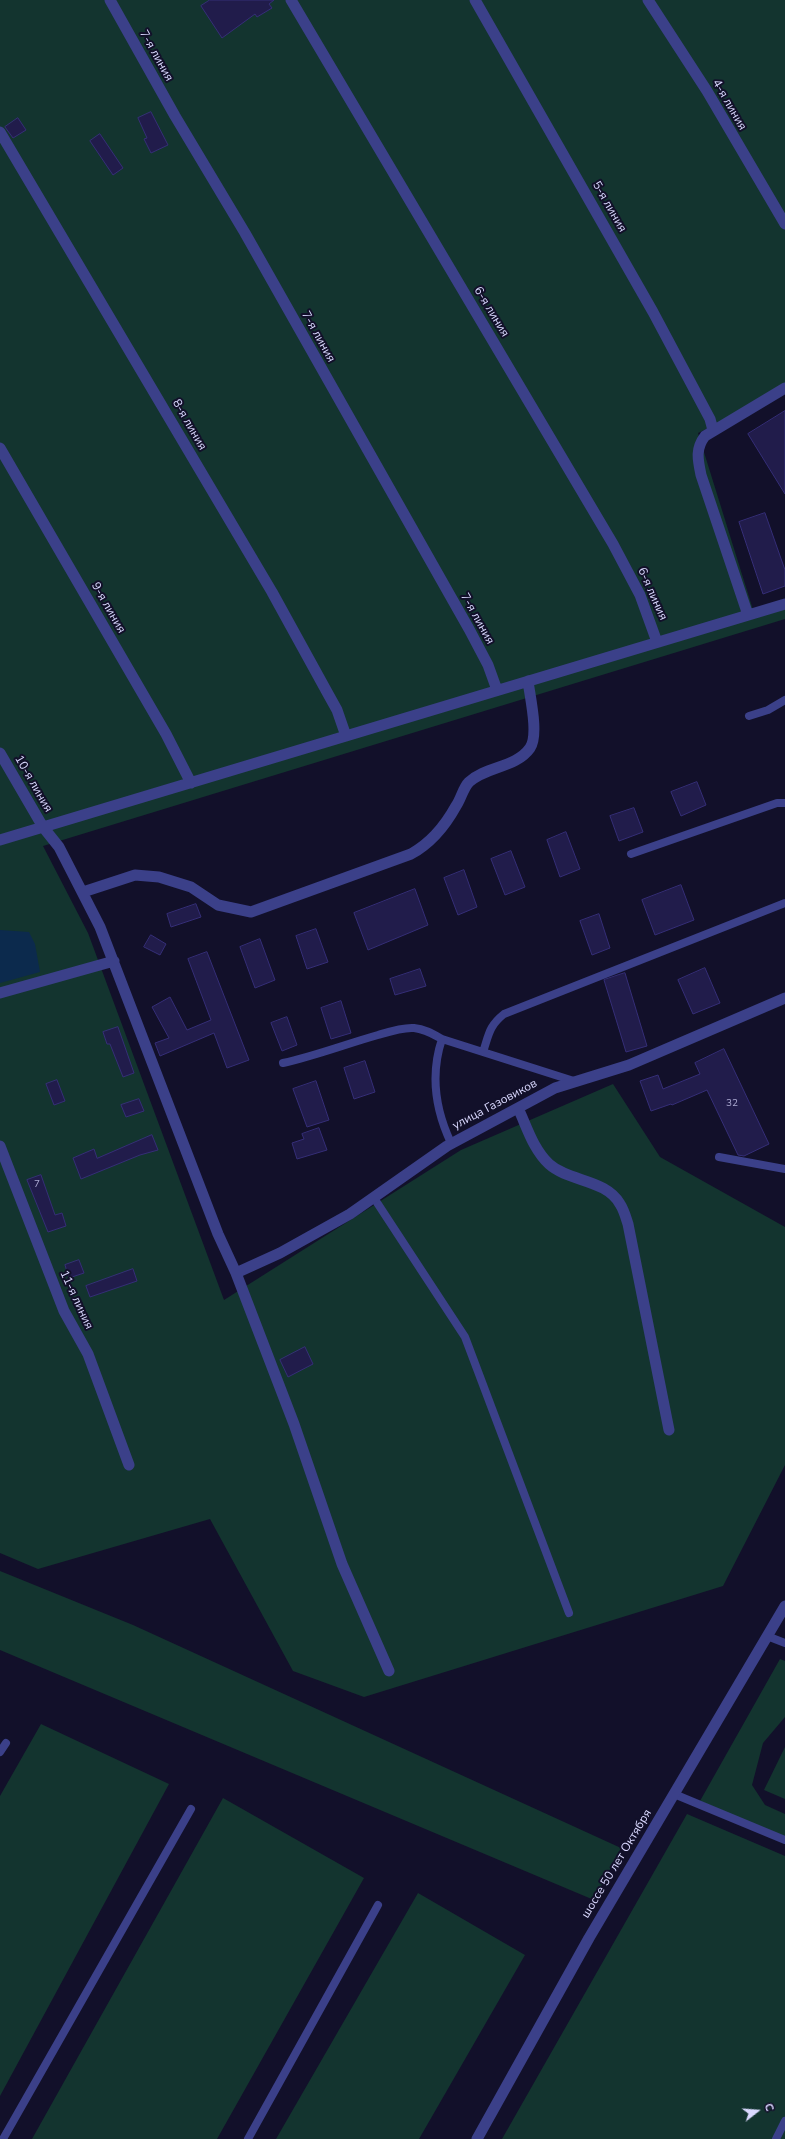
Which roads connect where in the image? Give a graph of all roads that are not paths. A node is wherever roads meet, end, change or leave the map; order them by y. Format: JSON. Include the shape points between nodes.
{"nodes":[{"id":1,"x":110,"y":0,"type":"edge"},
{"id":2,"x":291,"y":0,"type":"edge"},
{"id":3,"x":475,"y":0,"type":"edge"},
{"id":4,"x":648,"y":0,"type":"edge"},
{"id":5,"x":0,"y":132,"type":"edge"},
{"id":6,"x":785,"y":224,"type":"edge"},
{"id":7,"x":785,"y":388,"type":"edge"},
{"id":8,"x":713,"y":430,"type":"junction"},
{"id":9,"x":0,"y":448,"type":"edge"},
{"id":10,"x":785,"y":604,"type":"edge"},
{"id":11,"x":748,"y":615,"type":"junction"},
{"id":12,"x":657,"y":642,"type":"junction"},
{"id":13,"x":528,"y":681,"type":"junction"},
{"id":14,"x":498,"y":690,"type":"junction"},
{"id":15,"x":785,"y":700,"type":"edge"},
{"id":16,"x":749,"y":716,"type":"dead end"},
{"id":17,"x":346,"y":736,"type":"junction"},
{"id":18,"x":0,"y":753,"type":"edge"},
{"id":19,"x":191,"y":783,"type":"junction"},
{"id":20,"x":785,"y":803,"type":"edge"},
{"id":21,"x":43,"y":827,"type":"junction"},
{"id":22,"x":0,"y":840,"type":"edge"},
{"id":23,"x":631,"y":854,"type":"dead end"},
{"id":24,"x":83,"y":892,"type":"junction"},
{"id":25,"x":785,"y":903,"type":"edge"},
{"id":26,"x":114,"y":961,"type":"junction"},
{"id":27,"x":0,"y":993,"type":"edge"},
{"id":28,"x":785,"y":998,"type":"edge"},
{"id":29,"x":442,"y":1039,"type":"junction"},
{"id":30,"x":483,"y":1052,"type":"junction"},
{"id":31,"x":283,"y":1063,"type":"dead end"},
{"id":32,"x":577,"y":1082,"type":"junction"},
{"id":33,"x":518,"y":1108,"type":"junction"},
{"id":34,"x":451,"y":1143,"type":"junction"},
{"id":35,"x":0,"y":1146,"type":"edge"},
{"id":36,"x":719,"y":1157,"type":"dead end"},
{"id":37,"x":785,"y":1169,"type":"edge"},
{"id":38,"x":374,"y":1198,"type":"junction"},
{"id":39,"x":236,"y":1273,"type":"junction"},
{"id":40,"x":670,"y":1430,"type":"dead end"},
{"id":41,"x":129,"y":1465,"type":"dead end"},
{"id":42,"x":785,"y":1606,"type":"edge"},
{"id":43,"x":569,"y":1613,"type":"dead end"},
{"id":44,"x":767,"y":1636,"type":"junction"},
{"id":45,"x":785,"y":1643,"type":"edge"},
{"id":46,"x":390,"y":1671,"type":"dead end"},
{"id":47,"x":6,"y":1743,"type":"dead end"},
{"id":48,"x":0,"y":1752,"type":"edge"},
{"id":49,"x":674,"y":1794,"type":"junction"},
{"id":50,"x":191,"y":1809,"type":"dead end"},
{"id":51,"x":785,"y":1840,"type":"edge"},
{"id":52,"x":378,"y":1905,"type":"dead end"},
{"id":53,"x":785,"y":2121,"type":"edge"},
{"id":54,"x":3,"y":2139,"type":"edge"},
{"id":55,"x":248,"y":2139,"type":"edge"},
{"id":56,"x":477,"y":2139,"type":"edge"},
{"id":57,"x":776,"y":2139,"type":"edge"}],
"edges":[{"from":1,"to":14,"type":"street","name":"7-я линия","via":[[245,233],[468,629],[488,665]]},
{"from":2,"to":12,"type":"street","name":"6-я линия","via":[[613,544],[640,595]]},
{"from":3,"to":8,"type":"street","name":"5-я линия","via":[[653,312],[710,419]]},
{"from":4,"to":6,"type":"street","name":"4-я линия"},
{"from":5,"to":17,"type":"street","name":"8-я линия","via":[[272,592],[334,704]]},
{"from":7,"to":8,"type":"street"},
{"from":8,"to":11,"type":"street","via":[[700,443],[697,454],[700,475]]},
{"from":9,"to":19,"type":"street","name":"9-я линия","via":[[166,734]]},
{"from":10,"to":11,"type":"street"},
{"from":11,"to":12,"type":"street"},
{"from":12,"to":13,"type":"street"},
{"from":13,"to":14,"type":"street"},
{"from":13,"to":24,"type":"street","via":[[533,723],[530,747],[509,763],[482,773],[468,783],[456,806],[432,840],[411,854],[251,912],[218,904],[191,887],[159,877],[135,876]]},
{"from":14,"to":17,"type":"street"},
{"from":15,"to":16,"type":"lane","via":[[768,710]]},
{"from":17,"to":19,"type":"street"},
{"from":18,"to":21,"type":"street","name":"10-я линия"},
{"from":19,"to":21,"type":"street"},
{"from":20,"to":23,"type":"lane","via":[[777,803]]},
{"from":21,"to":22,"type":"street"},
{"from":21,"to":24,"type":"street","name":"10-я линия","via":[[59,847]]},
{"from":24,"to":26,"type":"street","name":"10-я линия"},
{"from":25,"to":30,"type":"lane","via":[[504,1014],[489,1030]]},
{"from":26,"to":27,"type":"street"},
{"from":26,"to":39,"type":"street","name":"10-я линия","via":[[218,1234]]},
{"from":28,"to":32,"type":"street","name":"улица Газовиков","via":[[629,1065]]},
{"from":29,"to":30,"type":"lane"},
{"from":29,"to":31,"type":"lane","via":[[428,1031],[412,1028]]},
{"from":29,"to":34,"type":"lane","via":[[436,1058],[436,1089],[440,1115]]},
{"from":30,"to":32,"type":"lane"},
{"from":32,"to":33,"type":"street","name":"улица Газовиков","via":[[556,1088]]},
{"from":33,"to":34,"type":"street","name":"улица Газовиков"},
{"from":33,"to":40,"type":"street","via":[[537,1149],[550,1164],[612,1194],[620,1204],[628,1224]]},
{"from":34,"to":38,"type":"street","name":"улица Газовиков"},
{"from":35,"to":41,"type":"street","name":"11-я линия","via":[[64,1311],[88,1354]]},
{"from":36,"to":37,"type":"lane"},
{"from":38,"to":39,"type":"street","name":"улица Газовиков","via":[[280,1253]]},
{"from":38,"to":43,"type":"lane","via":[[466,1337]]},
{"from":39,"to":46,"type":"street","name":"10-я линия","via":[[294,1424],[342,1564]]},
{"from":42,"to":44,"type":"street","name":"шоссе 50 лет Октября"},
{"from":44,"to":45,"type":"lane"},
{"from":44,"to":49,"type":"street","name":"шоссе 50 лет Октября"},
{"from":47,"to":48,"type":"lane"},
{"from":49,"to":51,"type":"lane"},
{"from":49,"to":56,"type":"street","name":"шоссе 50 лет Октября","via":[[589,1938]]},
{"from":50,"to":54,"type":"lane"},
{"from":52,"to":55,"type":"lane"},
{"from":53,"to":57,"type":"lane"}]}
